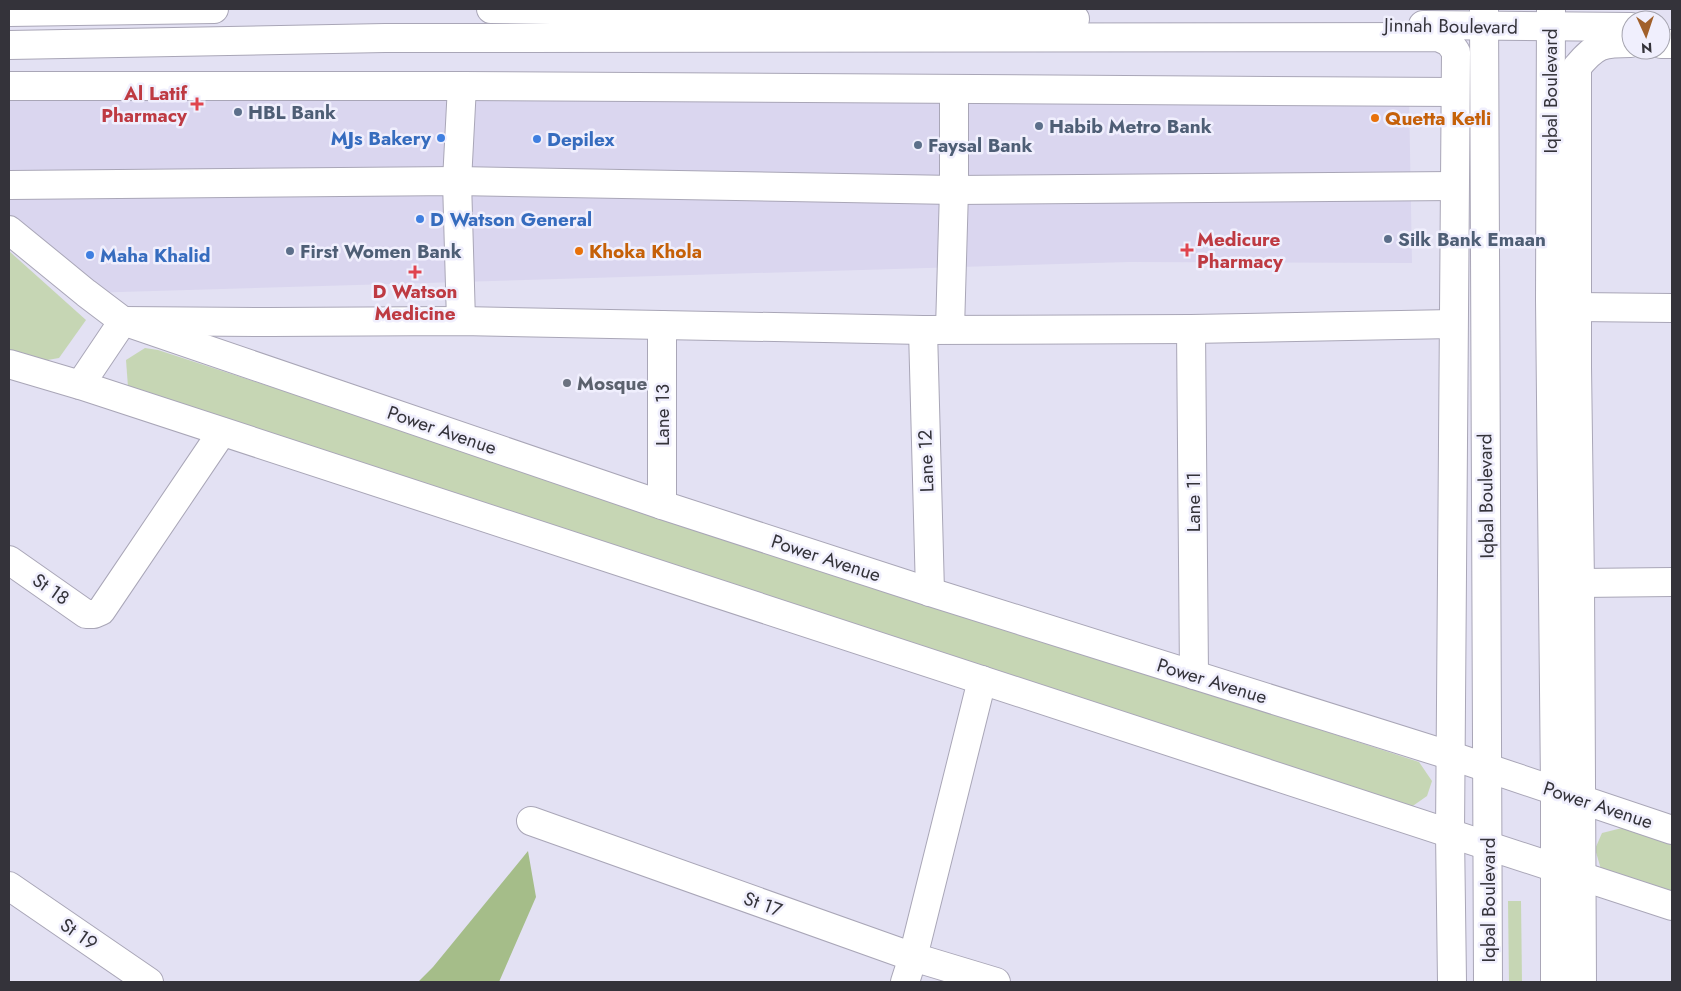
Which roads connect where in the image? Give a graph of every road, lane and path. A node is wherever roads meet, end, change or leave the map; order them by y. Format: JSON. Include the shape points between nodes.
{"nodes":[{"id":1,"x":214,"y":9,"type":"edge"},
{"id":2,"x":491,"y":9,"type":"edge"},
{"id":3,"x":9,"y":12,"type":"edge"},
{"id":4,"x":1484,"y":18,"type":"edge"},
{"id":5,"x":1551,"y":18,"type":"edge"},
{"id":6,"x":1621,"y":26,"type":"edge"},
{"id":7,"x":1621,"y":43,"type":"edge"},
{"id":8,"x":9,"y":45,"type":"edge"},
{"id":9,"x":9,"y":86,"type":"edge"},
{"id":10,"x":462,"y":86,"type":"junction"},
{"id":11,"x":954,"y":90,"type":"junction"},
{"id":12,"x":1455,"y":92,"type":"junction"},
{"id":13,"x":456,"y":181,"type":"junction"},
{"id":14,"x":9,"y":184,"type":"edge"},
{"id":15,"x":1454,"y":186,"type":"junction"},
{"id":16,"x":954,"y":190,"type":"junction"},
{"id":17,"x":9,"y":230,"type":"edge"},
{"id":18,"x":1577,"y":307,"type":"junction"},
{"id":19,"x":1672,"y":308,"type":"edge"},
{"id":20,"x":123,"y":321,"type":"junction"},
{"id":21,"x":461,"y":321,"type":"junction"},
{"id":22,"x":1453,"y":324,"type":"junction"},
{"id":23,"x":662,"y":325,"type":"junction"},
{"id":24,"x":1192,"y":329,"type":"junction"},
{"id":25,"x":922,"y":330,"type":"junction"},
{"id":26,"x":950,"y":330,"type":"junction"},
{"id":27,"x":9,"y":364,"type":"edge"},
{"id":28,"x":80,"y":385,"type":"junction"},
{"id":29,"x":222,"y":432,"type":"junction"},
{"id":30,"x":662,"y":505,"type":"junction"},
{"id":31,"x":9,"y":560,"type":"edge"},
{"id":32,"x":1672,"y":582,"type":"edge"},
{"id":33,"x":1580,"y":583,"type":"junction"},
{"id":34,"x":930,"y":592,"type":"junction"},
{"id":35,"x":1194,"y":675,"type":"junction"},
{"id":36,"x":982,"y":680,"type":"junction"},
{"id":37,"x":1452,"y":756,"type":"junction"},
{"id":38,"x":1488,"y":769,"type":"junction"},
{"id":39,"x":1555,"y":791,"type":"junction"},
{"id":40,"x":1582,"y":800,"type":"junction"},
{"id":41,"x":531,"y":821,"type":"dead end"},
{"id":42,"x":1672,"y":830,"type":"edge"},
{"id":43,"x":1450,"y":833,"type":"junction"},
{"id":44,"x":1487,"y":845,"type":"junction"},
{"id":45,"x":1555,"y":868,"type":"junction"},
{"id":46,"x":1582,"y":877,"type":"junction"},
{"id":47,"x":9,"y":886,"type":"edge"},
{"id":48,"x":1672,"y":906,"type":"edge"},
{"id":49,"x":909,"y":970,"type":"edge"},
{"id":50,"x":149,"y":982,"type":"edge"},
{"id":51,"x":996,"y":982,"type":"edge"},
{"id":52,"x":1452,"y":982,"type":"edge"},
{"id":53,"x":1488,"y":982,"type":"edge"},
{"id":54,"x":1555,"y":982,"type":"edge"},
{"id":55,"x":1582,"y":982,"type":"edge"}],
"edges":[{"from":1,"to":3,"type":"street"},
{"from":2,"to":4,"type":"street","name":"Jinnah Boulevard"},
{"from":4,"to":5,"type":"street","name":"Jinnah Boulevard"},
{"from":4,"to":38,"type":"street","name":"Iqbal Boulevard"},
{"from":5,"to":6,"type":"street","name":"Jinnah Boulevard"},
{"from":5,"to":39,"type":"street","name":"Iqbal Boulevard"},
{"from":7,"to":18,"type":"street","via":[[1609,43],[1590,51],[1577,67]]},
{"from":8,"to":12,"type":"street","via":[[385,38],[1438,37],[1449,42],[1456,52]]},
{"from":9,"to":10,"type":"street"},
{"from":10,"to":11,"type":"street"},
{"from":10,"to":13,"type":"street"},
{"from":11,"to":12,"type":"street"},
{"from":11,"to":16,"type":"street"},
{"from":12,"to":15,"type":"street"},
{"from":13,"to":14,"type":"street"},
{"from":13,"to":16,"type":"street"},
{"from":13,"to":21,"type":"street"},
{"from":15,"to":16,"type":"street"},
{"from":15,"to":22,"type":"street"},
{"from":16,"to":26,"type":"street"},
{"from":17,"to":20,"type":"street","name":"Power Avenue"},
{"from":18,"to":19,"type":"street"},
{"from":18,"to":33,"type":"street"},
{"from":20,"to":21,"type":"street"},
{"from":20,"to":28,"type":"street"},
{"from":20,"to":30,"type":"street","name":"Power Avenue"},
{"from":21,"to":23,"type":"street"},
{"from":22,"to":24,"type":"street"},
{"from":22,"to":37,"type":"street"},
{"from":23,"to":25,"type":"street"},
{"from":23,"to":30,"type":"street","name":"Lane 13"},
{"from":24,"to":26,"type":"street"},
{"from":24,"to":35,"type":"street","name":"Lane 11"},
{"from":25,"to":26,"type":"street"},
{"from":25,"to":34,"type":"street","name":"Lane 12"},
{"from":27,"to":28,"type":"street"},
{"from":28,"to":29,"type":"street"},
{"from":29,"to":31,"type":"street","name":"St 18","via":[[101,611],[86,614]]},
{"from":29,"to":36,"type":"street"},
{"from":30,"to":34,"type":"street","name":"Power Avenue"},
{"from":32,"to":33,"type":"street"},
{"from":33,"to":40,"type":"street"},
{"from":34,"to":35,"type":"street","name":"Power Avenue"},
{"from":35,"to":37,"type":"street","name":"Power Avenue"},
{"from":36,"to":43,"type":"street"},
{"from":36,"to":49,"type":"street"},
{"from":37,"to":38,"type":"street","name":"Power Avenue"},
{"from":37,"to":43,"type":"street"},
{"from":38,"to":39,"type":"street","name":"Power Avenue"},
{"from":38,"to":44,"type":"street","name":"Iqbal Boulevard"},
{"from":39,"to":40,"type":"street","name":"Power Avenue"},
{"from":39,"to":45,"type":"street","name":"Iqbal Boulevard"},
{"from":40,"to":42,"type":"street","name":"Power Avenue"},
{"from":40,"to":46,"type":"street"},
{"from":41,"to":49,"type":"street","name":"St 17"},
{"from":43,"to":44,"type":"street"},
{"from":43,"to":52,"type":"street"},
{"from":44,"to":45,"type":"street"},
{"from":44,"to":53,"type":"street","name":"Iqbal Boulevard"},
{"from":45,"to":46,"type":"street"},
{"from":45,"to":54,"type":"street","name":"Iqbal Boulevard"},
{"from":46,"to":48,"type":"street"},
{"from":46,"to":55,"type":"street"},
{"from":47,"to":50,"type":"street","name":"St 19"},
{"from":49,"to":51,"type":"street","name":"St 17"}]}
